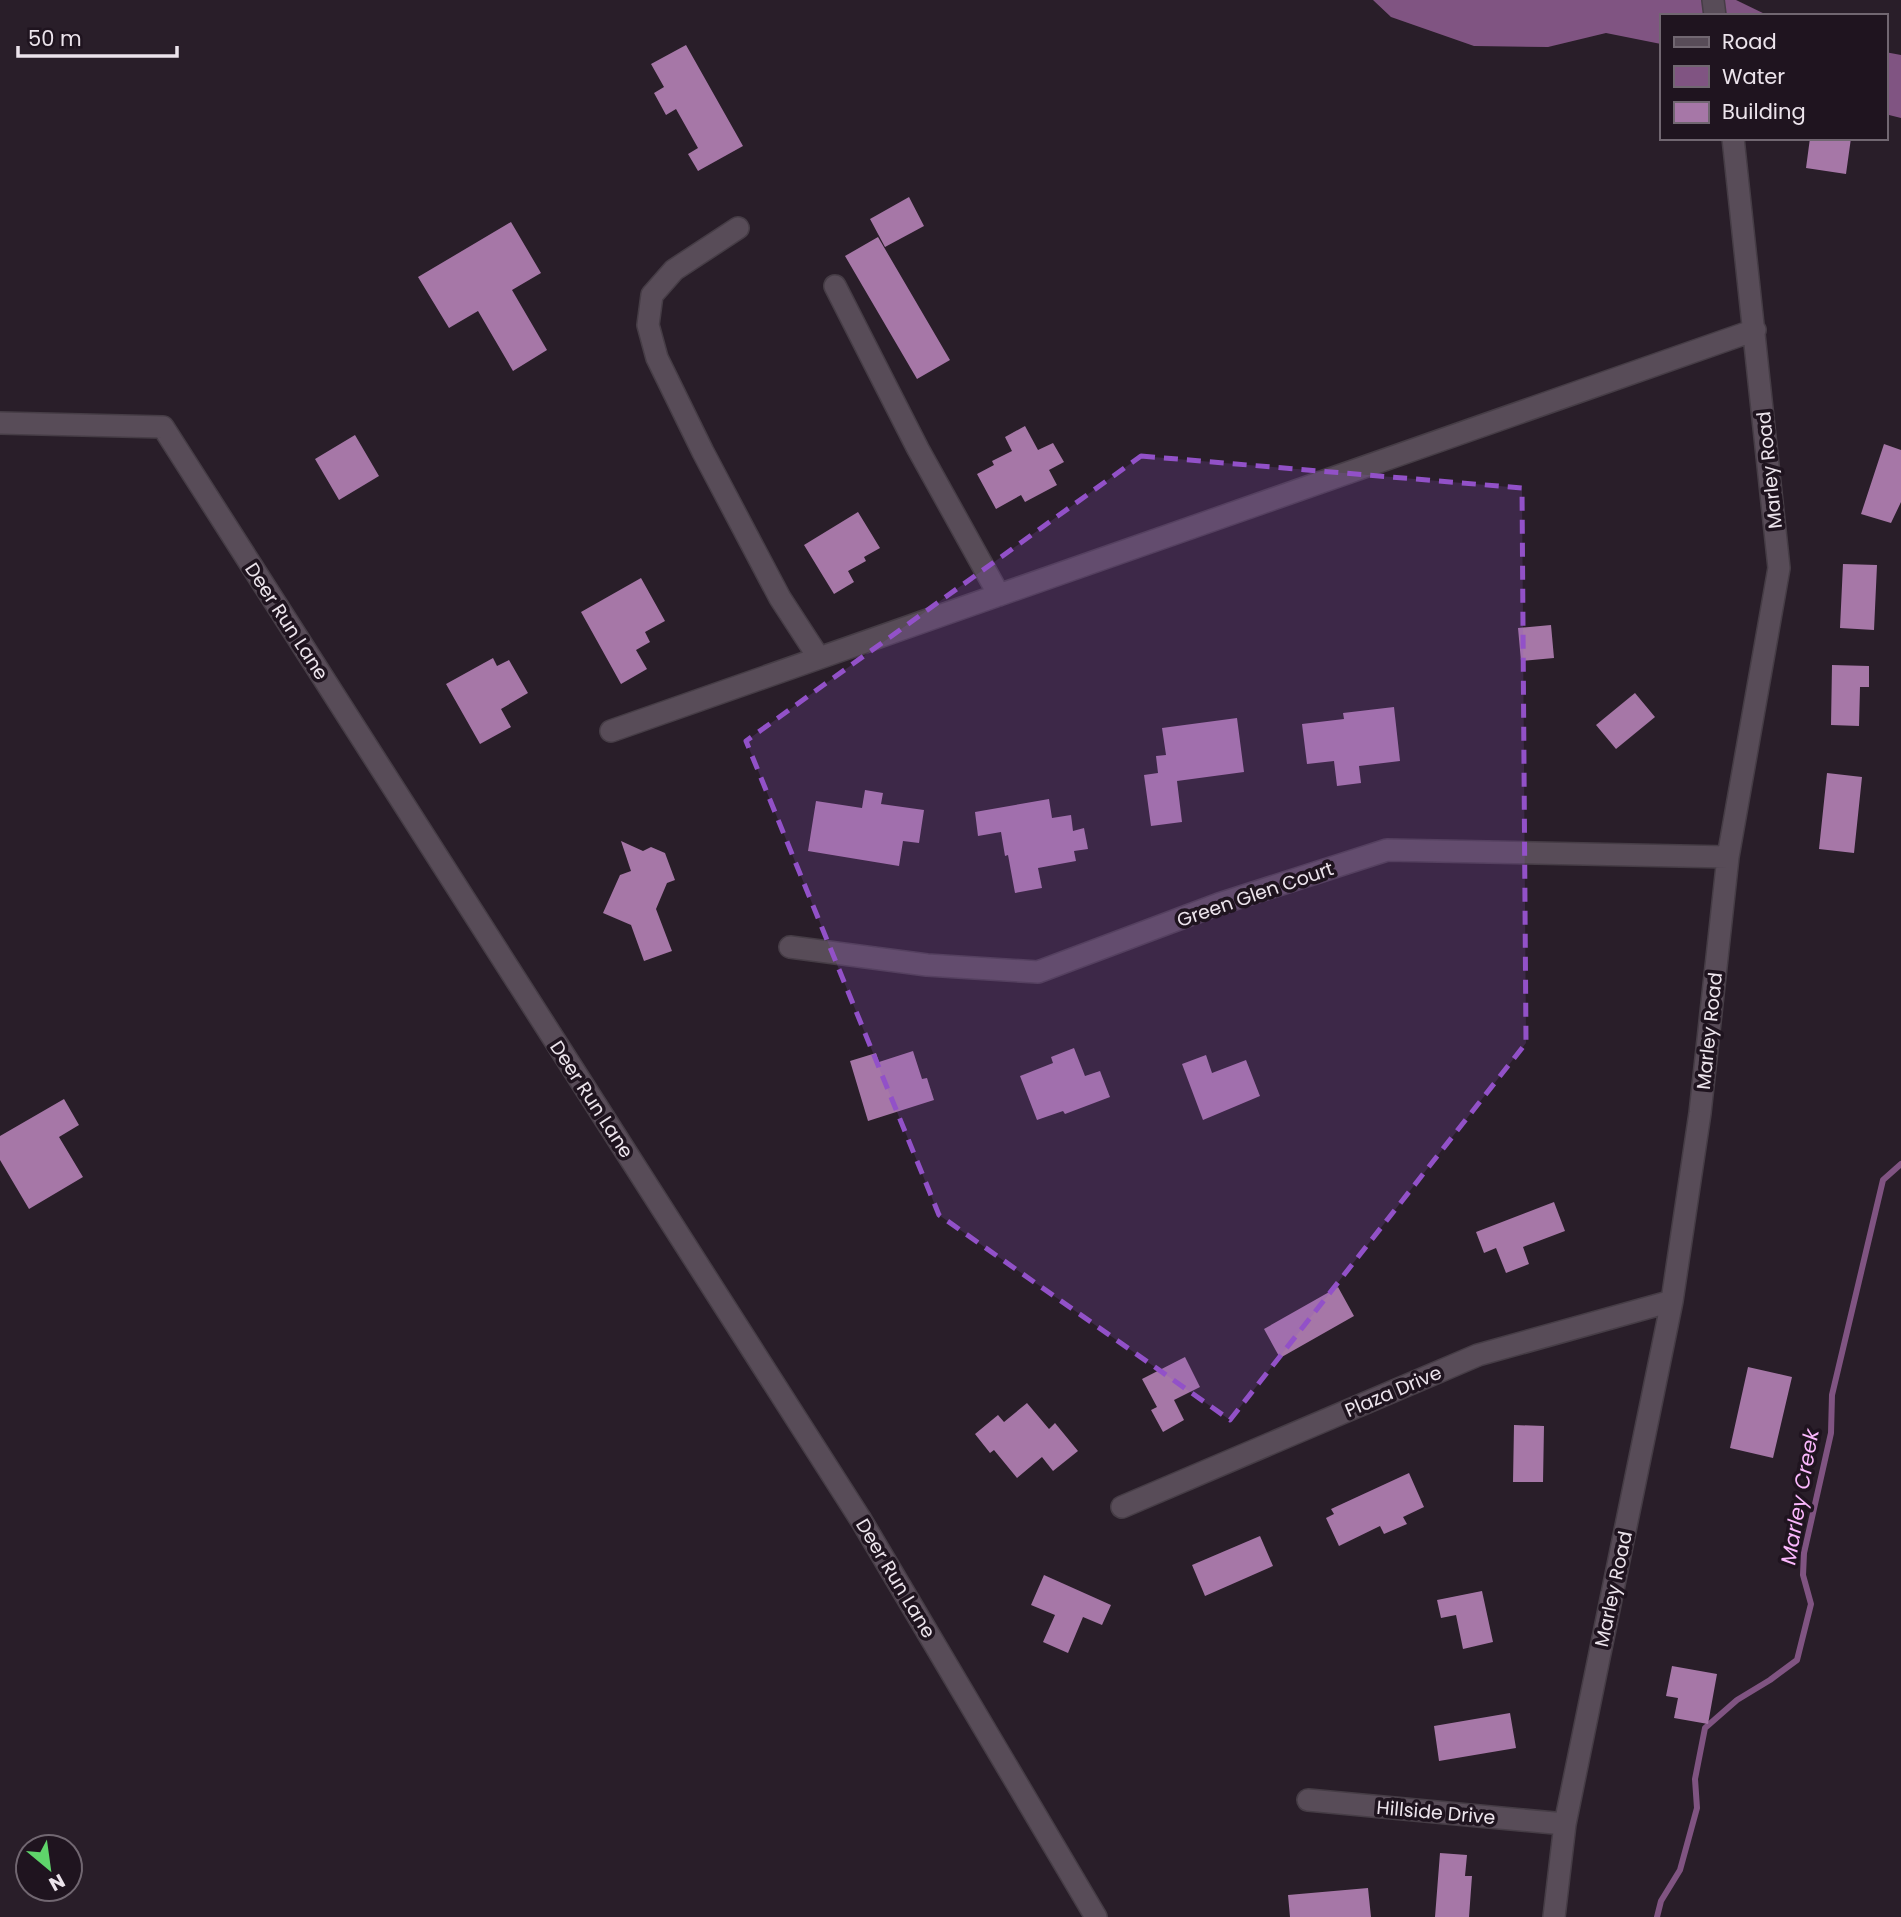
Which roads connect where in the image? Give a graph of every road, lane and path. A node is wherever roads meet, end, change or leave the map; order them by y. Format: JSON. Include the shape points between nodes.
{"nodes":[{"id":1,"x":1733,"y":140,"type":"edge"},
{"id":2,"x":738,"y":228,"type":"dead end"},
{"id":3,"x":835,"y":286,"type":"dead end"},
{"id":4,"x":1755,"y":330,"type":"junction"},
{"id":5,"x":0,"y":423,"type":"edge"},
{"id":6,"x":999,"y":595,"type":"junction"},
{"id":7,"x":820,"y":658,"type":"junction"},
{"id":8,"x":611,"y":731,"type":"dead end"},
{"id":9,"x":1728,"y":857,"type":"junction"},
{"id":10,"x":790,"y":947,"type":"dead end"},
{"id":11,"x":1672,"y":1301,"type":"junction"},
{"id":12,"x":1122,"y":1507,"type":"dead end"},
{"id":13,"x":1308,"y":1800,"type":"dead end"},
{"id":14,"x":1565,"y":1824,"type":"junction"},
{"id":15,"x":1096,"y":1917,"type":"edge"},
{"id":16,"x":1554,"y":1917,"type":"edge"}],
"edges":[{"from":1,"to":4,"type":"street","name":"Marley Road"},
{"from":2,"to":7,"type":"street","via":[[674,270],[652,295],[648,325],[657,358],[710,464],[780,598]]},
{"from":3,"to":6,"type":"street"},
{"from":4,"to":6,"type":"street"},
{"from":4,"to":9,"type":"street","name":"Marley Road","via":[[1779,568]]},
{"from":5,"to":15,"type":"street","name":"Deer Run Lane","via":[[163,427],[861,1520]]},
{"from":6,"to":7,"type":"street"},
{"from":7,"to":8,"type":"street"},
{"from":9,"to":10,"type":"street","name":"Green Glen Court","via":[[1387,850],[1219,904],[1038,972],[927,965]]},
{"from":9,"to":11,"type":"street","name":"Marley Road","via":[[1700,1114]]},
{"from":11,"to":12,"type":"street","name":"Plaza Drive","via":[[1478,1354]]},
{"from":11,"to":14,"type":"street","name":"Marley Road"},
{"from":13,"to":14,"type":"street","name":"Hillside Drive"},
{"from":14,"to":16,"type":"street","name":"Marley Road"}]}
